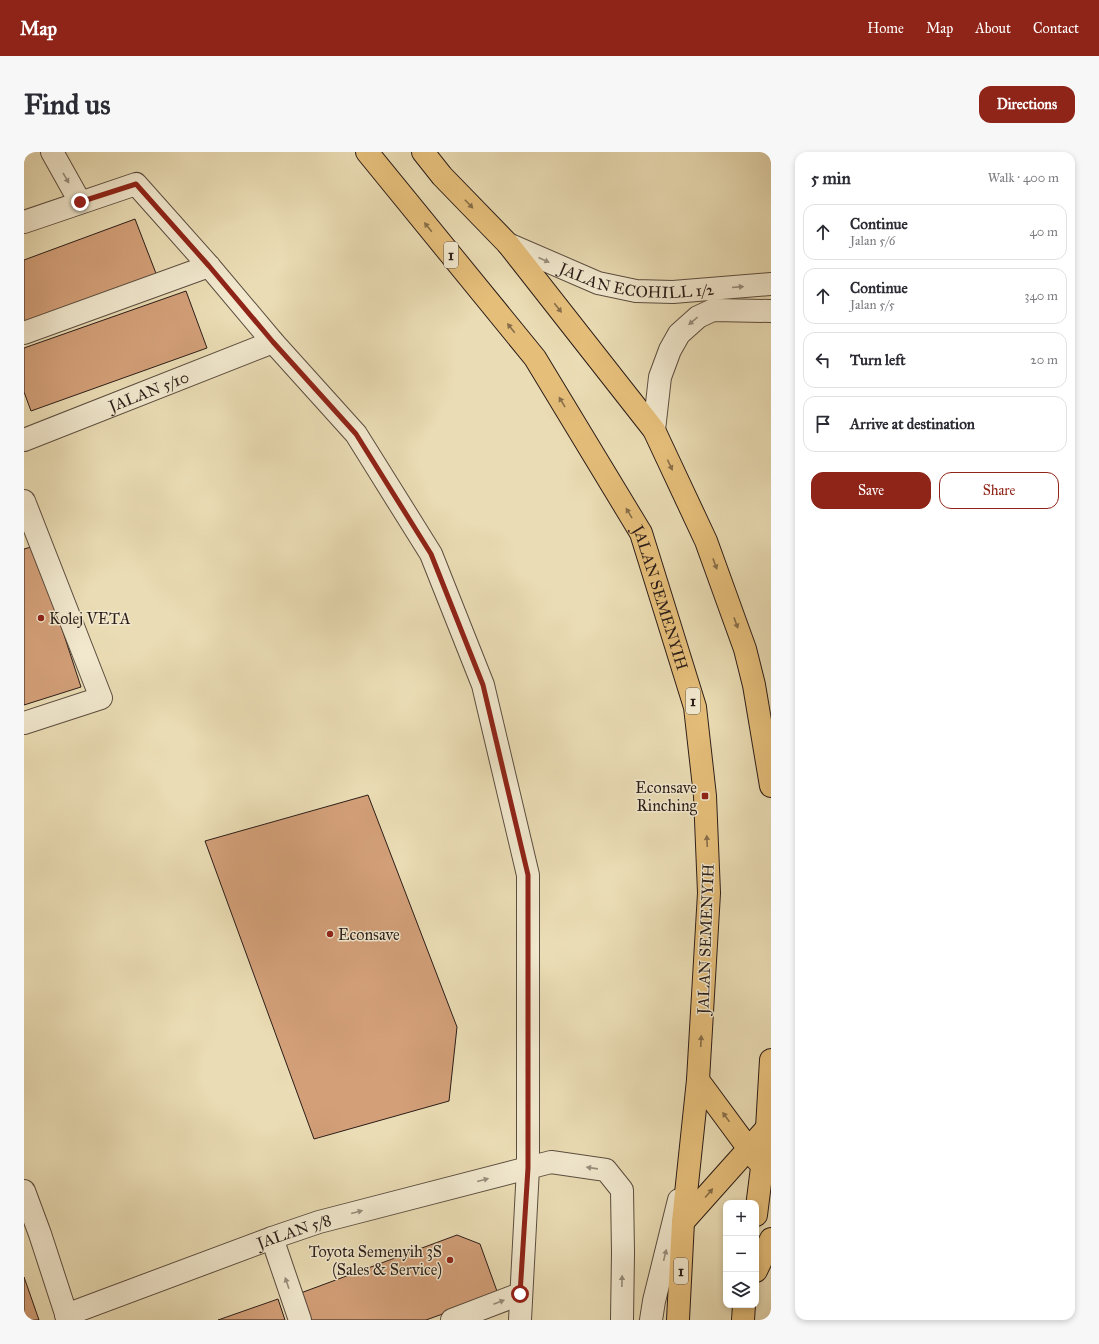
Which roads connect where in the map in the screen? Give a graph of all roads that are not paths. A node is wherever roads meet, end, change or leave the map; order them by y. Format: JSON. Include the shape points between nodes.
{"nodes":[{"id":1,"x":52,"y":152,"type":"edge"},
{"id":2,"x":367,"y":152,"type":"edge"},
{"id":3,"x":423,"y":152,"type":"edge"},
{"id":4,"x":80,"y":202,"type":"junction"},
{"id":5,"x":24,"y":222,"type":"edge"},
{"id":6,"x":508,"y":244,"type":"junction"},
{"id":7,"x":209,"y":266,"type":"junction"},
{"id":8,"x":771,"y":284,"type":"edge"},
{"id":9,"x":771,"y":310,"type":"edge"},
{"id":10,"x":24,"y":333,"type":"edge"},
{"id":11,"x":273,"y":342,"type":"junction"},
{"id":12,"x":654,"y":430,"type":"junction"},
{"id":13,"x":25,"y":436,"type":"edge"},
{"id":14,"x":25,"y":509,"type":"edge"},
{"id":15,"x":24,"y":723,"type":"edge"},
{"id":16,"x":771,"y":786,"type":"edge"},
{"id":17,"x":771,"y":1060,"type":"edge"},
{"id":18,"x":698,"y":1080,"type":"junction"},
{"id":19,"x":769,"y":1128,"type":"edge"},
{"id":20,"x":692,"y":1147,"type":"junction"},
{"id":21,"x":749,"y":1148,"type":"junction"},
{"id":22,"x":528,"y":1168,"type":"junction"},
{"id":23,"x":767,"y":1168,"type":"edge"},
{"id":24,"x":24,"y":1191,"type":"edge"},
{"id":25,"x":759,"y":1202,"type":"edge"},
{"id":26,"x":684,"y":1222,"type":"junction"},
{"id":27,"x":32,"y":1237,"type":"edge"},
{"id":28,"x":272,"y":1238,"type":"junction"},
{"id":29,"x":771,"y":1239,"type":"edge"},
{"id":30,"x":759,"y":1265,"type":"edge"},
{"id":31,"x":520,"y":1294,"type":"junction"},
{"id":32,"x":744,"y":1308,"type":"edge"},
{"id":33,"x":67,"y":1318,"type":"edge"},
{"id":34,"x":300,"y":1320,"type":"edge"},
{"id":35,"x":452,"y":1320,"type":"edge"},
{"id":36,"x":520,"y":1320,"type":"edge"},
{"id":37,"x":622,"y":1320,"type":"edge"},
{"id":38,"x":651,"y":1320,"type":"edge"},
{"id":39,"x":678,"y":1320,"type":"edge"},
{"id":40,"x":743,"y":1320,"type":"edge"}],
"edges":[{"from":1,"to":4,"type":"street","one_way":true},
{"from":18,"to":2,"type":"main road","name":"JALAN SEMENYIH","number":"1","one_way":true,"via":[[709,893],[705,796],[695,707],[641,533],[535,358]]},
{"from":3,"to":6,"type":"main road","one_way":true,"via":[[442,176]]},
{"from":4,"to":5,"type":"street"},
{"from":4,"to":7,"type":"street","via":[[136,184]]},
{"from":6,"to":8,"type":"street","name":"JALAN ECOHILL 1/2","one_way":true,"via":[[598,283],[636,291],[673,292]]},
{"from":6,"to":12,"type":"main road","one_way":true},
{"from":7,"to":10,"type":"street"},
{"from":7,"to":11,"type":"street"},
{"from":9,"to":12,"type":"street","name":"JALAN ECOHILL 1/2","one_way":true,"via":[[713,310],[698,317],[678,334],[660,377]]},
{"from":11,"to":13,"type":"street","name":"JALAN 5/10"},
{"from":11,"to":22,"type":"street","via":[[356,434],[431,554],[483,685],[528,875]]},
{"from":12,"to":16,"type":"main road","one_way":true,"via":[[706,541],[745,648]]},
{"from":14,"to":15,"type":"street","via":[[101,698]]},
{"from":17,"to":19,"type":"main road"},
{"from":18,"to":20,"type":"main road","name":"JALAN SEMENYIH","number":"1"},
{"from":21,"to":18,"type":"main road","one_way":true},
{"from":19,"to":21,"type":"main road"},
{"from":19,"to":23,"type":"main road"},
{"from":20,"to":26,"type":"main road","name":"JALAN SEMENYIH","number":"1"},
{"from":38,"to":20,"type":"street","one_way":true},
{"from":21,"to":23,"type":"main road"},
{"from":26,"to":21,"type":"main road","one_way":true},
{"from":28,"to":22,"type":"street","name":"JALAN 5/8","one_way":true,"via":[[319,1222]]},
{"from":22,"to":31,"type":"street"},
{"from":37,"to":22,"type":"street","name":"JALAN 5/8","one_way":true,"via":[[622,1190],[606,1170],[552,1162]]},
{"from":23,"to":25,"type":"main road"},
{"from":24,"to":27,"type":"street"},
{"from":26,"to":39,"type":"main road","name":"JALAN SEMENYIH","number":"1"},
{"from":27,"to":33,"type":"street"},
{"from":28,"to":33,"type":"street","name":"JALAN 5/8"},
{"from":34,"to":28,"type":"street","one_way":true},
{"from":29,"to":30,"type":"main road"},
{"from":35,"to":31,"type":"street","one_way":true},
{"from":31,"to":36,"type":"street"},
{"from":32,"to":40,"type":"main road"}]}
